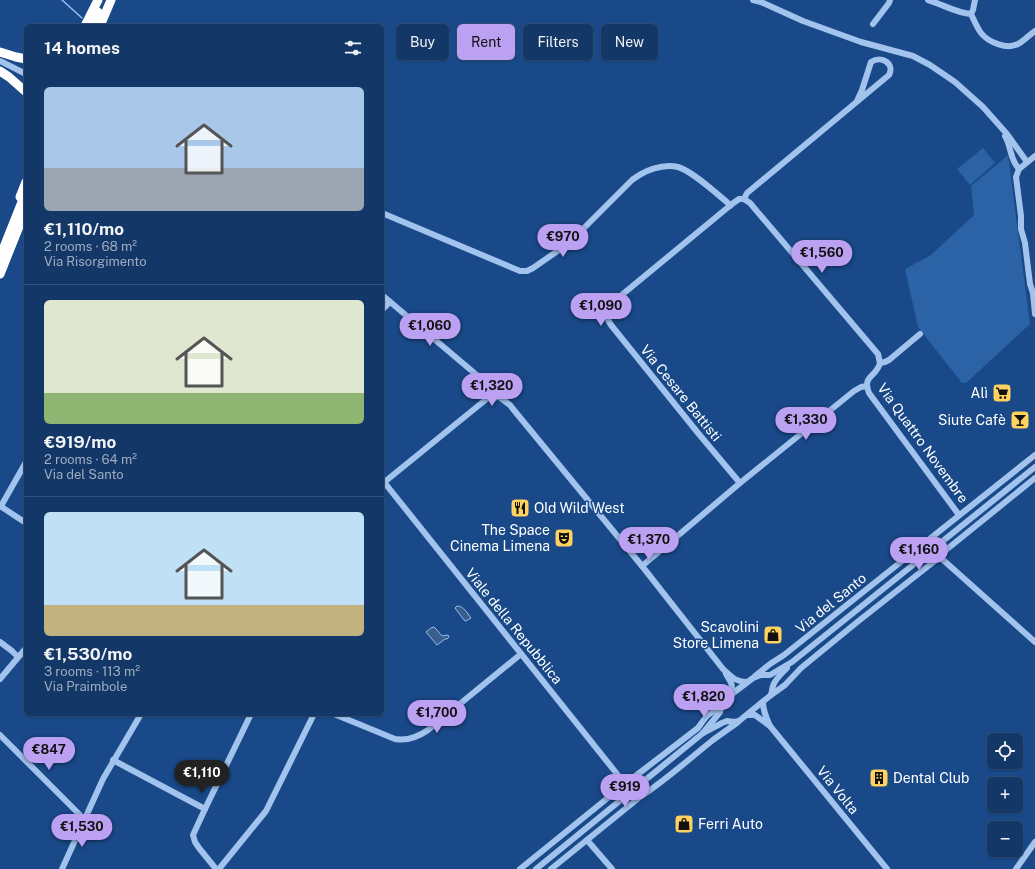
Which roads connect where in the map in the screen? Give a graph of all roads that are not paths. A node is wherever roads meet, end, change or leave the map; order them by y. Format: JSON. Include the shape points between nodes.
{"nodes":[{"id":1,"x":98,"y":0,"type":"edge"},
{"id":2,"x":103,"y":0,"type":"edge"},
{"id":3,"x":111,"y":0,"type":"edge"},
{"id":4,"x":114,"y":0,"type":"edge"},
{"id":5,"x":754,"y":0,"type":"edge"},
{"id":6,"x":890,"y":0,"type":"edge"},
{"id":7,"x":928,"y":0,"type":"edge"},
{"id":8,"x":975,"y":0,"type":"edge"},
{"id":9,"x":971,"y":14,"type":"junction"},
{"id":10,"x":86,"y":24,"type":"edge"},
{"id":11,"x":94,"y":24,"type":"edge"},
{"id":12,"x":101,"y":24,"type":"edge"},
{"id":13,"x":106,"y":24,"type":"edge"},
{"id":14,"x":873,"y":24,"type":"dead end"},
{"id":15,"x":1035,"y":31,"type":"edge"},
{"id":16,"x":0,"y":52,"type":"edge"},
{"id":17,"x":24,"y":59,"type":"edge"},
{"id":18,"x":0,"y":61,"type":"edge"},
{"id":19,"x":0,"y":71,"type":"edge"},
{"id":20,"x":24,"y":73,"type":"edge"},
{"id":21,"x":24,"y":90,"type":"edge"},
{"id":22,"x":857,"y":101,"type":"junction"},
{"id":23,"x":1001,"y":127,"type":"junction"},
{"id":24,"x":1035,"y":156,"type":"edge"},
{"id":25,"x":1027,"y":162,"type":"junction"},
{"id":26,"x":1019,"y":169,"type":"junction"},
{"id":27,"x":24,"y":187,"type":"edge"},
{"id":28,"x":24,"y":197,"type":"edge"},
{"id":29,"x":744,"y":199,"type":"junction"},
{"id":30,"x":730,"y":206,"type":"junction"},
{"id":31,"x":24,"y":214,"type":"edge"},
{"id":32,"x":384,"y":214,"type":"edge"},
{"id":33,"x":12,"y":228,"type":"junction"},
{"id":34,"x":0,"y":257,"type":"edge"},
{"id":35,"x":0,"y":274,"type":"edge"},
{"id":36,"x":384,"y":298,"type":"edge"},
{"id":37,"x":390,"y":302,"type":"junction"},
{"id":38,"x":384,"y":308,"type":"edge"},
{"id":39,"x":1035,"y":314,"type":"edge"},
{"id":40,"x":920,"y":334,"type":"dead end"},
{"id":41,"x":880,"y":363,"type":"junction"},
{"id":42,"x":867,"y":386,"type":"junction"},
{"id":43,"x":490,"y":388,"type":"junction"},
{"id":44,"x":498,"y":396,"type":"junction"},
{"id":45,"x":489,"y":397,"type":"junction"},
{"id":46,"x":1035,"y":455,"type":"edge"},
{"id":47,"x":24,"y":465,"type":"edge"},
{"id":48,"x":1035,"y":467,"type":"edge"},
{"id":49,"x":1010,"y":474,"type":"junction"},
{"id":50,"x":1035,"y":478,"type":"edge"},
{"id":51,"x":384,"y":482,"type":"edge"},
{"id":52,"x":1016,"y":482,"type":"junction"},
{"id":53,"x":740,"y":483,"type":"junction"},
{"id":54,"x":384,"y":484,"type":"edge"},
{"id":55,"x":0,"y":506,"type":"edge"},
{"id":56,"x":960,"y":515,"type":"junction"},
{"id":57,"x":24,"y":522,"type":"edge"},
{"id":58,"x":911,"y":553,"type":"junction"},
{"id":59,"x":941,"y":556,"type":"junction"},
{"id":60,"x":917,"y":561,"type":"junction"},
{"id":61,"x":642,"y":566,"type":"junction"},
{"id":62,"x":0,"y":642,"type":"edge"},
{"id":63,"x":1035,"y":642,"type":"edge"},
{"id":64,"x":24,"y":650,"type":"edge"},
{"id":65,"x":521,"y":654,"type":"junction"},
{"id":66,"x":18,"y":657,"type":"junction"},
{"id":67,"x":792,"y":662,"type":"junction"},
{"id":68,"x":723,"y":669,"type":"junction"},
{"id":69,"x":764,"y":676,"type":"junction"},
{"id":70,"x":752,"y":678,"type":"junction"},
{"id":71,"x":0,"y":679,"type":"edge"},
{"id":72,"x":747,"y":682,"type":"junction"},
{"id":73,"x":773,"y":686,"type":"junction"},
{"id":74,"x":729,"y":696,"type":"junction"},
{"id":75,"x":771,"y":696,"type":"junction"},
{"id":76,"x":763,"y":702,"type":"junction"},
{"id":77,"x":722,"y":704,"type":"junction"},
{"id":78,"x":720,"y":712,"type":"junction"},
{"id":79,"x":747,"y":715,"type":"junction"},
{"id":80,"x":140,"y":716,"type":"edge"},
{"id":81,"x":250,"y":716,"type":"edge"},
{"id":82,"x":313,"y":716,"type":"edge"},
{"id":83,"x":339,"y":716,"type":"edge"},
{"id":84,"x":727,"y":721,"type":"junction"},
{"id":85,"x":740,"y":721,"type":"junction"},
{"id":86,"x":770,"y":726,"type":"junction"},
{"id":87,"x":703,"y":733,"type":"junction"},
{"id":88,"x":0,"y":735,"type":"edge"},
{"id":89,"x":113,"y":760,"type":"junction"},
{"id":90,"x":645,"y":781,"type":"junction"},
{"id":91,"x":625,"y":784,"type":"junction"},
{"id":92,"x":652,"y":789,"type":"junction"},
{"id":93,"x":204,"y":809,"type":"junction"},
{"id":94,"x":85,"y":820,"type":"junction"},
{"id":95,"x":587,"y":840,"type":"junction"},
{"id":96,"x":1035,"y":842,"type":"edge"},
{"id":97,"x":62,"y":869,"type":"edge"},
{"id":98,"x":218,"y":869,"type":"edge"},
{"id":99,"x":520,"y":869,"type":"edge"},
{"id":100,"x":536,"y":869,"type":"edge"},
{"id":101,"x":551,"y":869,"type":"edge"},
{"id":102,"x":612,"y":869,"type":"edge"},
{"id":103,"x":888,"y":869,"type":"edge"},
{"id":104,"x":1016,"y":869,"type":"edge"}],
"edges":[{"from":1,"to":10,"type":"highway"},
{"from":2,"to":11,"type":"highway"},
{"from":3,"to":12,"type":"highway"},
{"from":4,"to":13,"type":"highway"},
{"from":5,"to":23,"type":"street","via":[[861,42],[922,60],[955,82]]},
{"from":6,"to":14,"type":"street"},
{"from":7,"to":9,"type":"street","via":[[960,13]]},
{"from":8,"to":9,"type":"street"},
{"from":9,"to":15,"type":"street","via":[[985,37],[1004,46],[1018,45]]},
{"from":16,"to":17,"type":"highway"},
{"from":18,"to":20,"type":"street"},
{"from":19,"to":21,"type":"highway"},
{"from":22,"to":22,"type":"street","name":"Via Cesare Battisti","via":[[889,75],[891,72],[886,61],[877,58],[871,62]]},
{"from":22,"to":29,"type":"street","name":"Via Cesare Battisti","via":[[747,193]]},
{"from":23,"to":25,"type":"street"},
{"from":23,"to":26,"type":"street","via":[[1008,141],[1013,162]]},
{"from":24,"to":25,"type":"street"},
{"from":25,"to":26,"type":"street"},
{"from":26,"to":39,"type":"street","via":[[1016,180]]},
{"from":27,"to":33,"type":"highway"},
{"from":28,"to":33,"type":"highway"},
{"from":29,"to":30,"type":"street","name":"Via Cesare Battisti","via":[[739,199]]},
{"from":29,"to":41,"type":"street","name":"Via Quattro Novembre","via":[[878,354]]},
{"from":30,"to":32,"type":"street","via":[[689,172],[678,167],[658,167],[638,175],[569,243],[526,271],[520,271]]},
{"from":30,"to":53,"type":"street","name":"Via Cesare Battisti","via":[[612,303],[607,316],[608,322]]},
{"from":31,"to":35,"type":"highway"},
{"from":33,"to":34,"type":"highway"},
{"from":36,"to":37,"type":"street"},
{"from":37,"to":38,"type":"street"},
{"from":37,"to":43,"type":"street"},
{"from":40,"to":41,"type":"street","via":[[889,360]]},
{"from":41,"to":42,"type":"street","via":[[868,380]]},
{"from":42,"to":53,"type":"street","via":[[854,391]]},
{"from":42,"to":56,"type":"street","name":"Via Quattro Novembre","via":[[869,393]]},
{"from":43,"to":44,"type":"street","via":[[496,388]]},
{"from":43,"to":45,"type":"street","via":[[487,392]]},
{"from":44,"to":45,"type":"street"},
{"from":44,"to":61,"type":"street","via":[[513,409]]},
{"from":45,"to":51,"type":"street"},
{"from":46,"to":49,"type":"street","name":"Via del Santo"},
{"from":47,"to":55,"type":"street"},
{"from":48,"to":52,"type":"street"},
{"from":49,"to":52,"type":"street"},
{"from":49,"to":56,"type":"street","name":"Via del Santo"},
{"from":50,"to":59,"type":"street"},
{"from":52,"to":60,"type":"street"},
{"from":53,"to":61,"type":"street"},
{"from":54,"to":65,"type":"street","name":"Viale della Repubblica"},
{"from":55,"to":57,"type":"street"},
{"from":56,"to":58,"type":"street","name":"Via del Santo"},
{"from":58,"to":60,"type":"street"},
{"from":58,"to":70,"type":"street","name":"Via del Santo"},
{"from":59,"to":63,"type":"street"},
{"from":59,"to":75,"type":"street","via":[[801,668]]},
{"from":60,"to":67,"type":"street"},
{"from":61,"to":68,"type":"street"},
{"from":62,"to":66,"type":"street"},
{"from":64,"to":66,"type":"street"},
{"from":65,"to":83,"type":"street","via":[[418,736],[406,740],[395,739]]},
{"from":65,"to":91,"type":"street","name":"Viale della Repubblica"},
{"from":66,"to":71,"type":"street"},
{"from":67,"to":69,"type":"street"},
{"from":67,"to":73,"type":"street"},
{"from":68,"to":72,"type":"street","via":[[736,681]]},
{"from":68,"to":74,"type":"street","via":[[731,684]]},
{"from":69,"to":70,"type":"street"},
{"from":69,"to":73,"type":"street","via":[[768,677]]},
{"from":70,"to":72,"type":"street"},
{"from":72,"to":74,"type":"street"},
{"from":73,"to":75,"type":"street"},
{"from":74,"to":77,"type":"street"},
{"from":75,"to":76,"type":"street"},
{"from":76,"to":79,"type":"street"},
{"from":76,"to":86,"type":"street","via":[[764,714]]},
{"from":77,"to":78,"type":"street"},
{"from":77,"to":91,"type":"street","via":[[709,714],[698,728]]},
{"from":78,"to":84,"type":"street"},
{"from":78,"to":87,"type":"street"},
{"from":79,"to":85,"type":"street"},
{"from":79,"to":86,"type":"street","via":[[755,715]]},
{"from":80,"to":89,"type":"street"},
{"from":81,"to":93,"type":"street"},
{"from":82,"to":98,"type":"street","via":[[266,811]]},
{"from":84,"to":85,"type":"street"},
{"from":84,"to":87,"type":"street"},
{"from":85,"to":92,"type":"street"},
{"from":86,"to":103,"type":"street","name":"Via Volta"},
{"from":87,"to":90,"type":"street"},
{"from":88,"to":94,"type":"street"},
{"from":89,"to":93,"type":"street"},
{"from":89,"to":94,"type":"street"},
{"from":90,"to":92,"type":"street"},
{"from":90,"to":100,"type":"street"},
{"from":91,"to":99,"type":"street"},
{"from":92,"to":95,"type":"street"},
{"from":93,"to":98,"type":"street","via":[[193,835],[199,848]]},
{"from":94,"to":97,"type":"street"},
{"from":95,"to":101,"type":"street"},
{"from":95,"to":102,"type":"street"},
{"from":96,"to":104,"type":"street"}]}
